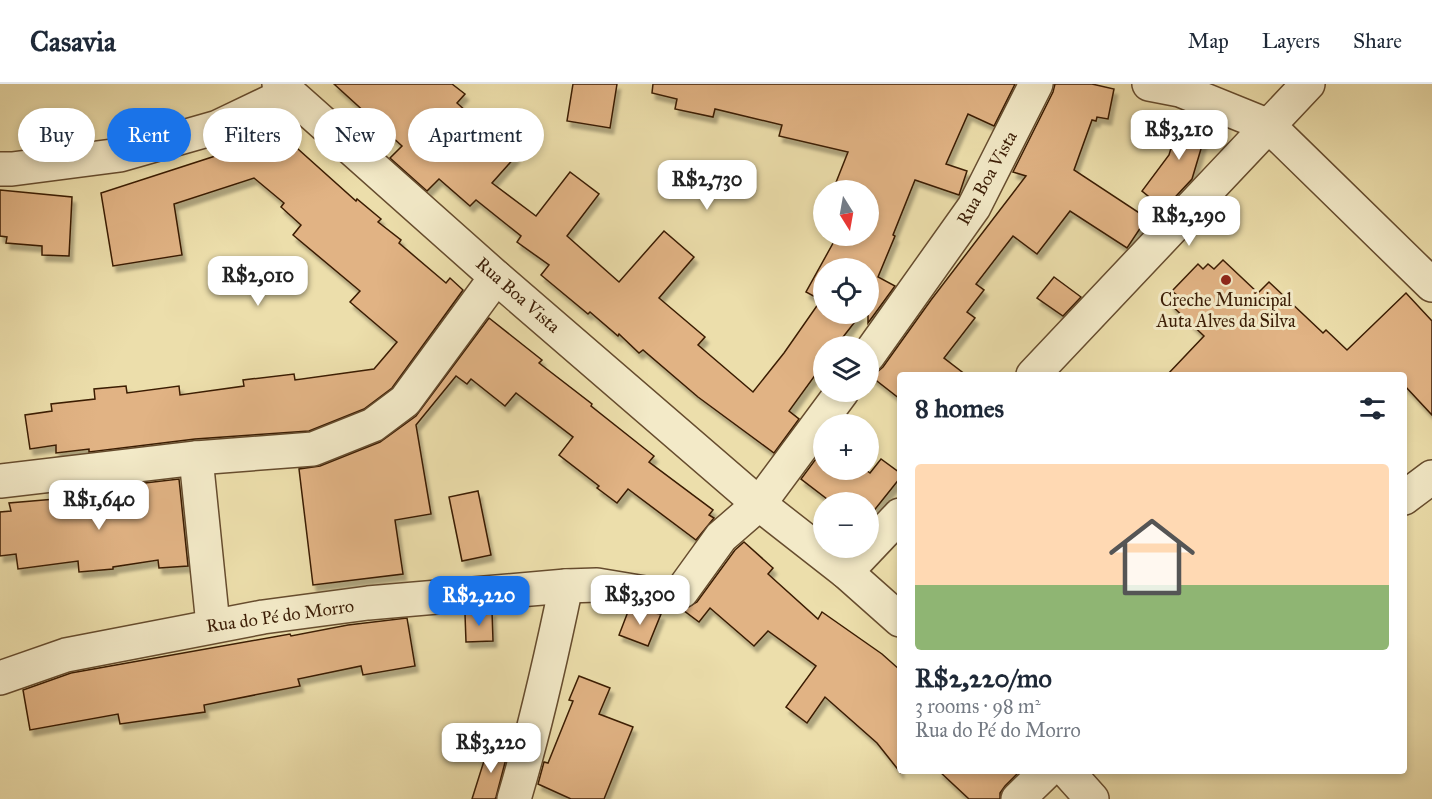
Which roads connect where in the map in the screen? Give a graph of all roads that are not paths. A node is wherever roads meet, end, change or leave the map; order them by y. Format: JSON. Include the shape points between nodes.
{"nodes":[{"id":1,"x":1036,"y":84,"type":"edge"},
{"id":2,"x":1149,"y":84,"type":"edge"},
{"id":3,"x":1308,"y":84,"type":"edge"},
{"id":4,"x":284,"y":88,"type":"edge"},
{"id":5,"x":1269,"y":126,"type":"junction"},
{"id":6,"x":0,"y":169,"type":"edge"},
{"id":7,"x":496,"y":277,"type":"junction"},
{"id":8,"x":1432,"y":285,"type":"edge"},
{"id":9,"x":879,"y":341,"type":"edge"},
{"id":10,"x":1036,"y":372,"type":"edge"},
{"id":11,"x":835,"y":402,"type":"edge"},
{"id":12,"x":196,"y":458,"type":"junction"},
{"id":13,"x":1432,"y":477,"type":"edge"},
{"id":14,"x":0,"y":481,"type":"edge"},
{"id":15,"x":1407,"y":496,"type":"edge"},
{"id":16,"x":759,"y":504,"type":"junction"},
{"id":17,"x":897,"y":518,"type":"edge"},
{"id":18,"x":846,"y":572,"type":"junction"},
{"id":19,"x":566,"y":586,"type":"junction"},
{"id":20,"x":897,"y":617,"type":"edge"},
{"id":21,"x":213,"y":625,"type":"junction"},
{"id":22,"x":0,"y":678,"type":"edge"},
{"id":23,"x":1044,"y":774,"type":"edge"},
{"id":24,"x":1070,"y":774,"type":"edge"},
{"id":25,"x":514,"y":799,"type":"edge"},
{"id":26,"x":1017,"y":799,"type":"edge"},
{"id":27,"x":1092,"y":799,"type":"edge"}],
"edges":[{"from":1,"to":9,"type":"street","name":"Rua Boa Vista","via":[[974,207]]},
{"from":2,"to":5,"type":"street","via":[[1180,90]]},
{"from":3,"to":5,"type":"street"},
{"from":4,"to":6,"type":"street","via":[[218,127],[120,154]]},
{"from":4,"to":7,"type":"street","name":"Rua Boa Vista"},
{"from":5,"to":8,"type":"street"},
{"from":5,"to":10,"type":"street"},
{"from":7,"to":12,"type":"street","via":[[405,401],[373,425],[313,449]]},
{"from":7,"to":16,"type":"street","name":"Rua Boa Vista"},
{"from":11,"to":16,"type":"street"},
{"from":12,"to":14,"type":"street"},
{"from":12,"to":21,"type":"street"},
{"from":13,"to":15,"type":"street"},
{"from":16,"to":18,"type":"street","name":"Rua Boa Vista"},
{"from":16,"to":19,"type":"street","name":"Rua do Pé do Morro","via":[[721,537],[682,591],[657,595],[597,585]]},
{"from":17,"to":18,"type":"street"},
{"from":18,"to":20,"type":"street","name":"Rua Boa Vista"},
{"from":19,"to":21,"type":"street","name":"Rua do Pé do Morro","via":[[368,603]]},
{"from":19,"to":25,"type":"street","via":[[548,677]]},
{"from":21,"to":22,"type":"street","name":"Rua do Pé do Morro","via":[[66,655]]},
{"from":23,"to":26,"type":"street"},
{"from":24,"to":27,"type":"street"}]}
